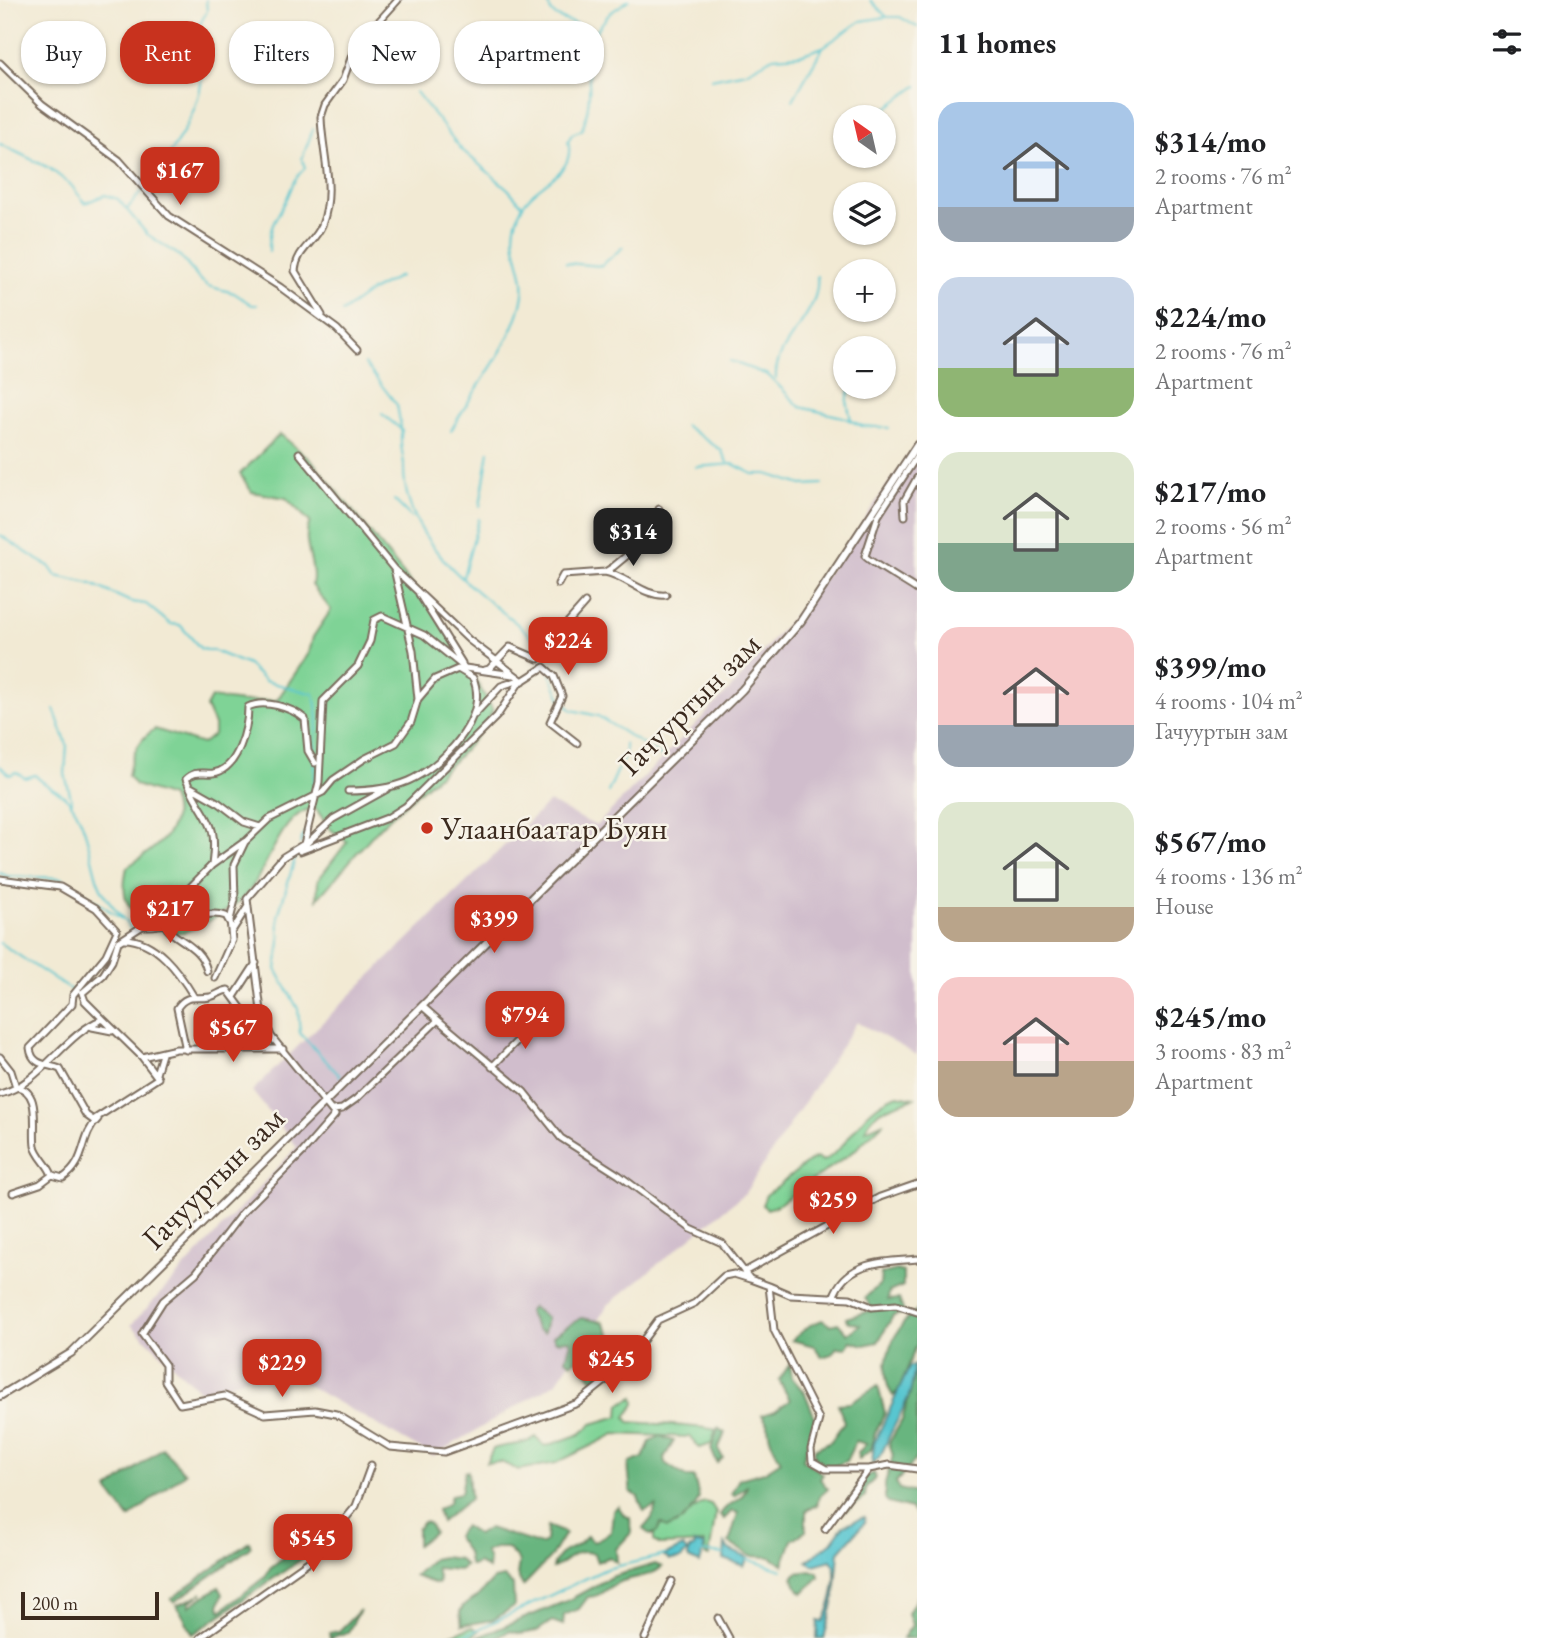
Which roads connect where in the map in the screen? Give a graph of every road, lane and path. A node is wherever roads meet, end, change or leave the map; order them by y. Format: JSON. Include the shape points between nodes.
{"nodes":[{"id":1,"x":398,"y":0,"type":"edge"},
{"id":2,"x":0,"y":63,"type":"edge"},
{"id":3,"x":323,"y":318,"type":"junction"},
{"id":4,"x":357,"y":350,"type":"dead end"},
{"id":5,"x":917,"y":444,"type":"edge"},
{"id":6,"x":299,"y":453,"type":"dead end"},
{"id":7,"x":917,"y":456,"type":"edge"},
{"id":8,"x":917,"y":478,"type":"edge"},
{"id":9,"x":659,"y":509,"type":"dead end"},
{"id":10,"x":905,"y":516,"type":"dead end"},
{"id":11,"x":394,"y":569,"type":"junction"},
{"id":12,"x":605,"y":572,"type":"junction"},
{"id":13,"x":558,"y":584,"type":"dead end"},
{"id":14,"x":415,"y":587,"type":"junction"},
{"id":15,"x":917,"y":590,"type":"edge"},
{"id":16,"x":666,"y":595,"type":"dead end"},
{"id":17,"x":585,"y":603,"type":"dead end"},
{"id":18,"x":407,"y":625,"type":"junction"},
{"id":19,"x":496,"y":662,"type":"junction"},
{"id":20,"x":466,"y":668,"type":"junction"},
{"id":21,"x":474,"y":671,"type":"junction"},
{"id":22,"x":513,"y":675,"type":"junction"},
{"id":23,"x":523,"y":681,"type":"junction"},
{"id":24,"x":418,"y":699,"type":"junction"},
{"id":25,"x":473,"y":716,"type":"junction"},
{"id":26,"x":577,"y":743,"type":"dead end"},
{"id":27,"x":314,"y":763,"type":"dead end"},
{"id":28,"x":189,"y":786,"type":"junction"},
{"id":29,"x":390,"y":787,"type":"junction"},
{"id":30,"x":348,"y":791,"type":"dead end"},
{"id":31,"x":315,"y":797,"type":"junction"},
{"id":32,"x":260,"y":827,"type":"junction"},
{"id":33,"x":251,"y":835,"type":"junction"},
{"id":34,"x":295,"y":853,"type":"junction"},
{"id":35,"x":212,"y":866,"type":"junction"},
{"id":36,"x":0,"y":878,"type":"edge"},
{"id":37,"x":248,"y":906,"type":"junction"},
{"id":38,"x":164,"y":912,"type":"junction"},
{"id":39,"x":145,"y":926,"type":"junction"},
{"id":40,"x":166,"y":926,"type":"junction"},
{"id":41,"x":231,"y":928,"type":"junction"},
{"id":42,"x":121,"y":939,"type":"junction"},
{"id":43,"x":256,"y":962,"type":"junction"},
{"id":44,"x":207,"y":971,"type":"dead end"},
{"id":45,"x":215,"y":978,"type":"dead end"},
{"id":46,"x":194,"y":997,"type":"junction"},
{"id":47,"x":234,"y":997,"type":"junction"},
{"id":48,"x":422,"y":1006,"type":"junction"},
{"id":49,"x":540,"y":1017,"type":"dead end"},
{"id":50,"x":103,"y":1019,"type":"junction"},
{"id":51,"x":438,"y":1020,"type":"junction"},
{"id":52,"x":266,"y":1023,"type":"junction"},
{"id":53,"x":86,"y":1030,"type":"junction"},
{"id":54,"x":116,"y":1034,"type":"junction"},
{"id":55,"x":186,"y":1050,"type":"junction"},
{"id":56,"x":285,"y":1050,"type":"junction"},
{"id":57,"x":163,"y":1053,"type":"junction"},
{"id":58,"x":0,"y":1057,"type":"edge"},
{"id":59,"x":142,"y":1057,"type":"junction"},
{"id":60,"x":42,"y":1066,"type":"junction"},
{"id":61,"x":492,"y":1067,"type":"junction"},
{"id":62,"x":156,"y":1074,"type":"junction"},
{"id":63,"x":16,"y":1087,"type":"junction"},
{"id":64,"x":1,"y":1095,"type":"edge"},
{"id":65,"x":326,"y":1101,"type":"junction"},
{"id":66,"x":333,"y":1110,"type":"junction"},
{"id":67,"x":98,"y":1119,"type":"junction"},
{"id":68,"x":52,"y":1175,"type":"junction"},
{"id":69,"x":917,"y":1184,"type":"edge"},
{"id":70,"x":13,"y":1193,"type":"dead end"},
{"id":71,"x":917,"y":1259,"type":"edge"},
{"id":72,"x":744,"y":1272,"type":"junction"},
{"id":73,"x":750,"y":1279,"type":"junction"},
{"id":74,"x":769,"y":1286,"type":"junction"},
{"id":75,"x":833,"y":1297,"type":"junction"},
{"id":76,"x":917,"y":1312,"type":"edge"},
{"id":77,"x":0,"y":1396,"type":"edge"},
{"id":78,"x":371,"y":1465,"type":"dead end"},
{"id":79,"x":869,"y":1469,"type":"junction"},
{"id":80,"x":917,"y":1469,"type":"edge"},
{"id":81,"x":825,"y":1529,"type":"dead end"},
{"id":82,"x":672,"y":1581,"type":"dead end"},
{"id":83,"x":718,"y":1618,"type":"dead end"},
{"id":84,"x":730,"y":1637,"type":"edge"},
{"id":85,"x":200,"y":1638,"type":"edge"},
{"id":86,"x":645,"y":1638,"type":"edge"}],
"edges":[{"from":1,"to":3,"type":"street","via":[[359,36],[343,80],[321,117],[328,200],[321,227],[300,251],[295,271]]},
{"from":2,"to":3,"type":"street","via":[[42,104],[119,160],[169,216]]},
{"from":3,"to":4,"type":"street"},
{"from":5,"to":48,"type":"main road","name":"Гачууртын зам","via":[[776,655]]},
{"from":6,"to":11,"type":"street"},
{"from":7,"to":15,"type":"street","via":[[878,516],[865,556]]},
{"from":8,"to":10,"type":"street","via":[[904,501]]},
{"from":9,"to":12,"type":"street","via":[[648,538]]},
{"from":11,"to":14,"type":"street"},
{"from":11,"to":18,"type":"street"},
{"from":12,"to":13,"type":"street","via":[[573,572],[563,575]]},
{"from":12,"to":16,"type":"street","via":[[653,594]]},
{"from":14,"to":19,"type":"street"},
{"from":14,"to":20,"type":"street"},
{"from":17,"to":19,"type":"street","via":[[554,638],[551,650],[538,659],[510,648]]},
{"from":18,"to":20,"type":"street"},
{"from":18,"to":24,"type":"street"},
{"from":18,"to":31,"type":"street","via":[[375,618],[358,666],[324,698]]},
{"from":19,"to":21,"type":"street","via":[[489,669]]},
{"from":19,"to":22,"type":"street"},
{"from":20,"to":21,"type":"street"},
{"from":21,"to":22,"type":"street"},
{"from":22,"to":23,"type":"street"},
{"from":23,"to":25,"type":"street","via":[[501,686]]},
{"from":23,"to":26,"type":"street","via":[[544,667],[554,676],[562,696],[550,722]]},
{"from":23,"to":34,"type":"street","via":[[469,747],[406,806],[387,818]]},
{"from":24,"to":25,"type":"street","via":[[439,676],[464,670],[478,692]]},
{"from":24,"to":31,"type":"street","via":[[411,722],[396,743],[364,758]]},
{"from":25,"to":29,"type":"street","via":[[449,750],[427,770]]},
{"from":27,"to":28,"type":"street","via":[[304,719],[280,705],[253,705],[248,707],[245,739],[228,764],[215,773],[191,774],[186,779]]},
{"from":28,"to":32,"type":"street","via":[[244,822]]},
{"from":28,"to":35,"type":"street","via":[[214,827]]},
{"from":29,"to":30,"type":"street"},
{"from":29,"to":34,"type":"street","via":[[332,819]]},
{"from":31,"to":32,"type":"street","via":[[281,811]]},
{"from":31,"to":34,"type":"street","via":[[306,839]]},
{"from":32,"to":33,"type":"street"},
{"from":33,"to":35,"type":"street"},
{"from":33,"to":41,"type":"street","via":[[234,865]]},
{"from":34,"to":37,"type":"street","via":[[288,853],[276,864],[247,899]]},
{"from":35,"to":38,"type":"street"},
{"from":36,"to":60,"type":"street","via":[[60,887],[96,908],[117,932],[106,955],[73,995],[72,1004],[30,1048]]},
{"from":37,"to":41,"type":"street"},
{"from":37,"to":43,"type":"street"},
{"from":38,"to":39,"type":"street"},
{"from":38,"to":40,"type":"street"},
{"from":39,"to":40,"type":"street"},
{"from":39,"to":42,"type":"street"},
{"from":40,"to":41,"type":"street","via":[[214,913],[226,916]]},
{"from":40,"to":44,"type":"street","via":[[197,949]]},
{"from":41,"to":45,"type":"street","via":[[230,949]]},
{"from":42,"to":46,"type":"street","via":[[147,944],[160,953]]},
{"from":42,"to":50,"type":"street","via":[[103,975],[82,993]]},
{"from":43,"to":47,"type":"street"},
{"from":43,"to":52,"type":"street"},
{"from":46,"to":47,"type":"street","via":[[207,998],[228,990]]},
{"from":46,"to":55,"type":"street","via":[[177,1008]]},
{"from":47,"to":52,"type":"street","via":[[242,1009]]},
{"from":48,"to":51,"type":"street"},
{"from":48,"to":65,"type":"main road","name":"Гачууртын зам"},
{"from":49,"to":61,"type":"street"},
{"from":50,"to":53,"type":"street"},
{"from":50,"to":54,"type":"street"},
{"from":51,"to":61,"type":"street"},
{"from":51,"to":66,"type":"street","via":[[356,1099]]},
{"from":52,"to":56,"type":"street"},
{"from":53,"to":54,"type":"street","via":[[99,1027]]},
{"from":53,"to":60,"type":"street"},
{"from":54,"to":59,"type":"street"},
{"from":55,"to":56,"type":"street","via":[[275,1046]]},
{"from":55,"to":57,"type":"street"},
{"from":56,"to":65,"type":"street"},
{"from":57,"to":59,"type":"street"},
{"from":57,"to":62,"type":"street"},
{"from":58,"to":63,"type":"street"},
{"from":59,"to":62,"type":"street"},
{"from":60,"to":63,"type":"street"},
{"from":60,"to":67,"type":"street","via":[[60,1069],[86,1115]]},
{"from":61,"to":72,"type":"street","via":[[537,1105],[561,1138],[691,1229],[722,1243]]},
{"from":62,"to":67,"type":"street","via":[[152,1083]]},
{"from":63,"to":64,"type":"street"},
{"from":63,"to":68,"type":"street","via":[[30,1096],[35,1145]]},
{"from":65,"to":66,"type":"street"},
{"from":65,"to":77,"type":"main road","name":"Гачууртын зам","via":[[71,1353]]},
{"from":66,"to":73,"type":"street","via":[[331,1121],[242,1213],[196,1273],[163,1301],[142,1334],[165,1365],[165,1381],[180,1404],[225,1396],[265,1414],[315,1410],[337,1414],[390,1447],[444,1452],[578,1403],[624,1366],[658,1320],[695,1303],[724,1276]]},
{"from":67,"to":68,"type":"street","via":[[77,1167],[63,1178]]},
{"from":68,"to":70,"type":"street"},
{"from":69,"to":72,"type":"street","via":[[880,1197]]},
{"from":71,"to":75,"type":"street","via":[[864,1265],[846,1274]]},
{"from":72,"to":73,"type":"street"},
{"from":73,"to":74,"type":"street"},
{"from":74,"to":75,"type":"street","via":[[790,1295]]},
{"from":74,"to":79,"type":"street","via":[[774,1330],[819,1419],[812,1461],[826,1469]]},
{"from":75,"to":76,"type":"street"},
{"from":78,"to":85,"type":"street","via":[[356,1506],[312,1559]]},
{"from":79,"to":80,"type":"street","via":[[889,1465]]},
{"from":79,"to":81,"type":"street"},
{"from":82,"to":86,"type":"street"},
{"from":83,"to":84,"type":"street"}]}
